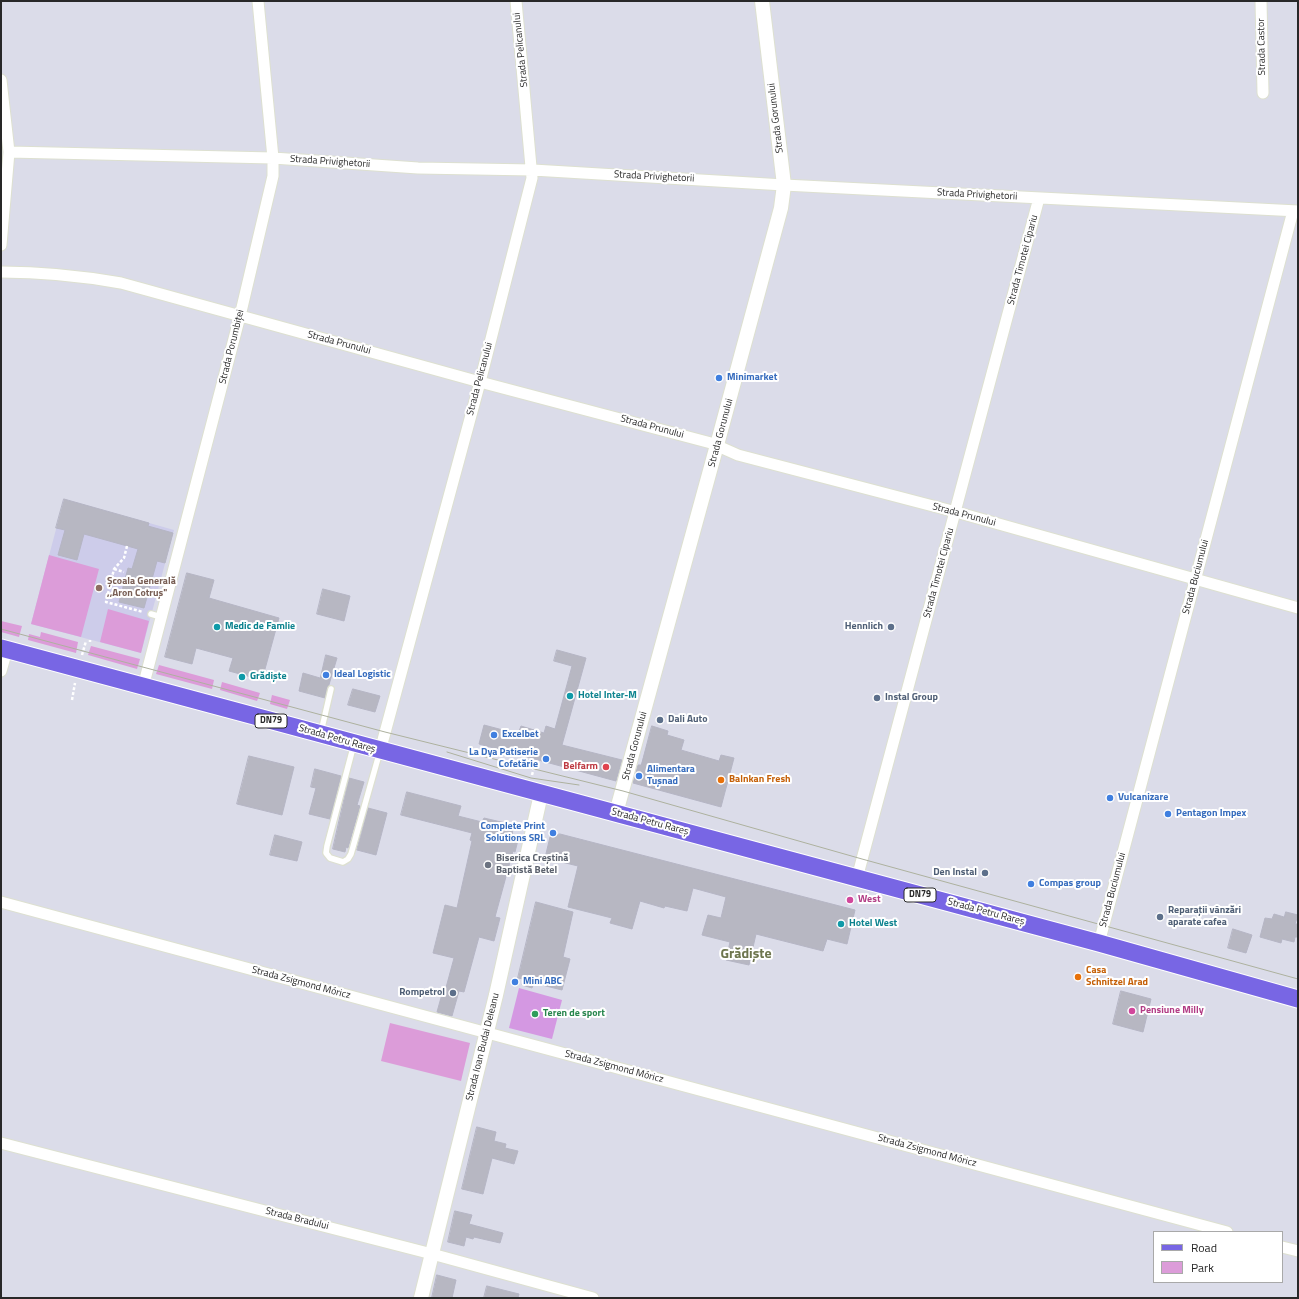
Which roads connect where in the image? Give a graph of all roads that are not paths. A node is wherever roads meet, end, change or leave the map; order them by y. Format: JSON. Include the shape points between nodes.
{"nodes":[{"id":1,"x":258,"y":1,"type":"edge"},
{"id":2,"x":516,"y":1,"type":"edge"},
{"id":3,"x":762,"y":1,"type":"edge"},
{"id":4,"x":1261,"y":1,"type":"edge"},
{"id":5,"x":1,"y":80,"type":"edge"},
{"id":6,"x":1263,"y":93,"type":"dead end"},
{"id":7,"x":9,"y":152,"type":"junction"},
{"id":8,"x":273,"y":158,"type":"junction"},
{"id":9,"x":533,"y":170,"type":"junction"},
{"id":10,"x":784,"y":185,"type":"junction"},
{"id":11,"x":1039,"y":198,"type":"junction"},
{"id":12,"x":1295,"y":211,"type":"edge"},
{"id":13,"x":1,"y":245,"type":"edge"},
{"id":14,"x":1,"y":272,"type":"edge"},
{"id":15,"x":240,"y":316,"type":"junction"},
{"id":16,"x":480,"y":382,"type":"junction"},
{"id":17,"x":718,"y":445,"type":"junction"},
{"id":18,"x":956,"y":512,"type":"junction"},
{"id":19,"x":1196,"y":578,"type":"junction"},
{"id":20,"x":1298,"y":608,"type":"edge"},
{"id":21,"x":4,"y":649,"type":"edge"},
{"id":22,"x":1,"y":671,"type":"edge"},
{"id":23,"x":143,"y":687,"type":"junction"},
{"id":24,"x":331,"y":689,"type":"dead end"},
{"id":25,"x":320,"y":734,"type":"junction"},
{"id":26,"x":354,"y":744,"type":"junction"},
{"id":27,"x":380,"y":751,"type":"junction"},
{"id":28,"x":540,"y":794,"type":"junction"},
{"id":29,"x":616,"y":813,"type":"junction"},
{"id":30,"x":857,"y":878,"type":"junction"},
{"id":31,"x":1,"y":902,"type":"edge"},
{"id":32,"x":1099,"y":943,"type":"junction"},
{"id":33,"x":1298,"y":999,"type":"edge"},
{"id":34,"x":486,"y":1033,"type":"junction"},
{"id":35,"x":1,"y":1143,"type":"edge"},
{"id":36,"x":1222,"y":1231,"type":"edge"},
{"id":37,"x":1283,"y":1247,"type":"edge"},
{"id":38,"x":1298,"y":1251,"type":"edge"},
{"id":39,"x":432,"y":1254,"type":"junction"},
{"id":40,"x":421,"y":1298,"type":"edge"},
{"id":41,"x":593,"y":1298,"type":"edge"}],
"edges":[{"from":1,"to":8,"type":"street","name":"Strada Porumbiței"},
{"from":2,"to":9,"type":"street","name":"Strada Pelicanului"},
{"from":3,"to":10,"type":"street","name":"Strada Gorunului"},
{"from":4,"to":6,"type":"street","name":"Strada Castor"},
{"from":5,"to":7,"type":"street"},
{"from":7,"to":8,"type":"street","name":"Strada Privighetorii"},
{"from":7,"to":13,"type":"street"},
{"from":8,"to":9,"type":"street","name":"Strada Privighetorii","via":[[418,168]]},
{"from":8,"to":15,"type":"street","name":"Strada Porumbiței","via":[[273,176]]},
{"from":9,"to":10,"type":"street","name":"Strada Privighetorii"},
{"from":9,"to":16,"type":"street","name":"Strada Pelicanului"},
{"from":10,"to":11,"type":"street","name":"Strada Privighetorii"},
{"from":10,"to":17,"type":"street","name":"Strada Gorunului"},
{"from":11,"to":12,"type":"street","name":"Strada Privighetorii"},
{"from":11,"to":18,"type":"street","name":"Strada Timotei Cipariu"},
{"from":12,"to":19,"type":"street","name":"Strada Buciumului"},
{"from":14,"to":15,"type":"street","name":"Strada Prunului","via":[[73,275],[121,283]]},
{"from":15,"to":16,"type":"street","name":"Strada Prunului"},
{"from":15,"to":23,"type":"street","name":"Strada Porumbiței","via":[[156,616]]},
{"from":16,"to":17,"type":"street","name":"Strada Prunului"},
{"from":16,"to":27,"type":"street","name":"Strada Pelicanului"},
{"from":17,"to":18,"type":"street","name":"Strada Prunului","via":[[738,455]]},
{"from":17,"to":29,"type":"street","name":"Strada Gorunului"},
{"from":18,"to":19,"type":"street","name":"Strada Prunului"},
{"from":18,"to":30,"type":"street","name":"Strada Timotei Cipariu"},
{"from":19,"to":20,"type":"street","name":"Strada Prunului"},
{"from":19,"to":32,"type":"street","name":"Strada Buciumului"},
{"from":21,"to":22,"type":"street"},
{"from":21,"to":23,"type":"main road","name":"Strada Petru Rareș","number":"DN79"},
{"from":23,"to":25,"type":"main road","name":"Strada Petru Rareș","number":"DN79"},
{"from":24,"to":25,"type":"lane"},
{"from":25,"to":26,"type":"main road","name":"Strada Petru Rareș","number":"DN79"},
{"from":26,"to":27,"type":"main road","name":"Strada Petru Rareș","number":"DN79"},
{"from":26,"to":27,"type":"lane","via":[[326,853],[330,858],[343,862],[351,854]]},
{"from":27,"to":28,"type":"main road","name":"Strada Petru Rareș","number":"DN79"},
{"from":28,"to":29,"type":"main road","name":"Strada Petru Rareș","number":"DN79"},
{"from":28,"to":34,"type":"street","name":"Strada Ioan Budai Deleanu"},
{"from":29,"to":30,"type":"main road","name":"Strada Petru Rareș","number":"DN79"},
{"from":30,"to":32,"type":"main road","name":"Strada Petru Rareș","number":"DN79"},
{"from":31,"to":34,"type":"street","name":"Strada Zsigmond Móricz"},
{"from":32,"to":33,"type":"main road","name":"Strada Petru Rareș","number":"DN79"},
{"from":34,"to":36,"type":"street","name":"Strada Zsigmond Móricz"},
{"from":34,"to":39,"type":"street","name":"Strada Ioan Budai Deleanu"},
{"from":35,"to":39,"type":"street","name":"Strada Bradului"},
{"from":37,"to":38,"type":"street"},
{"from":39,"to":40,"type":"street","name":"Strada Ioan Budai Deleanu"},
{"from":39,"to":41,"type":"street","name":"Strada Bradului"}]}
